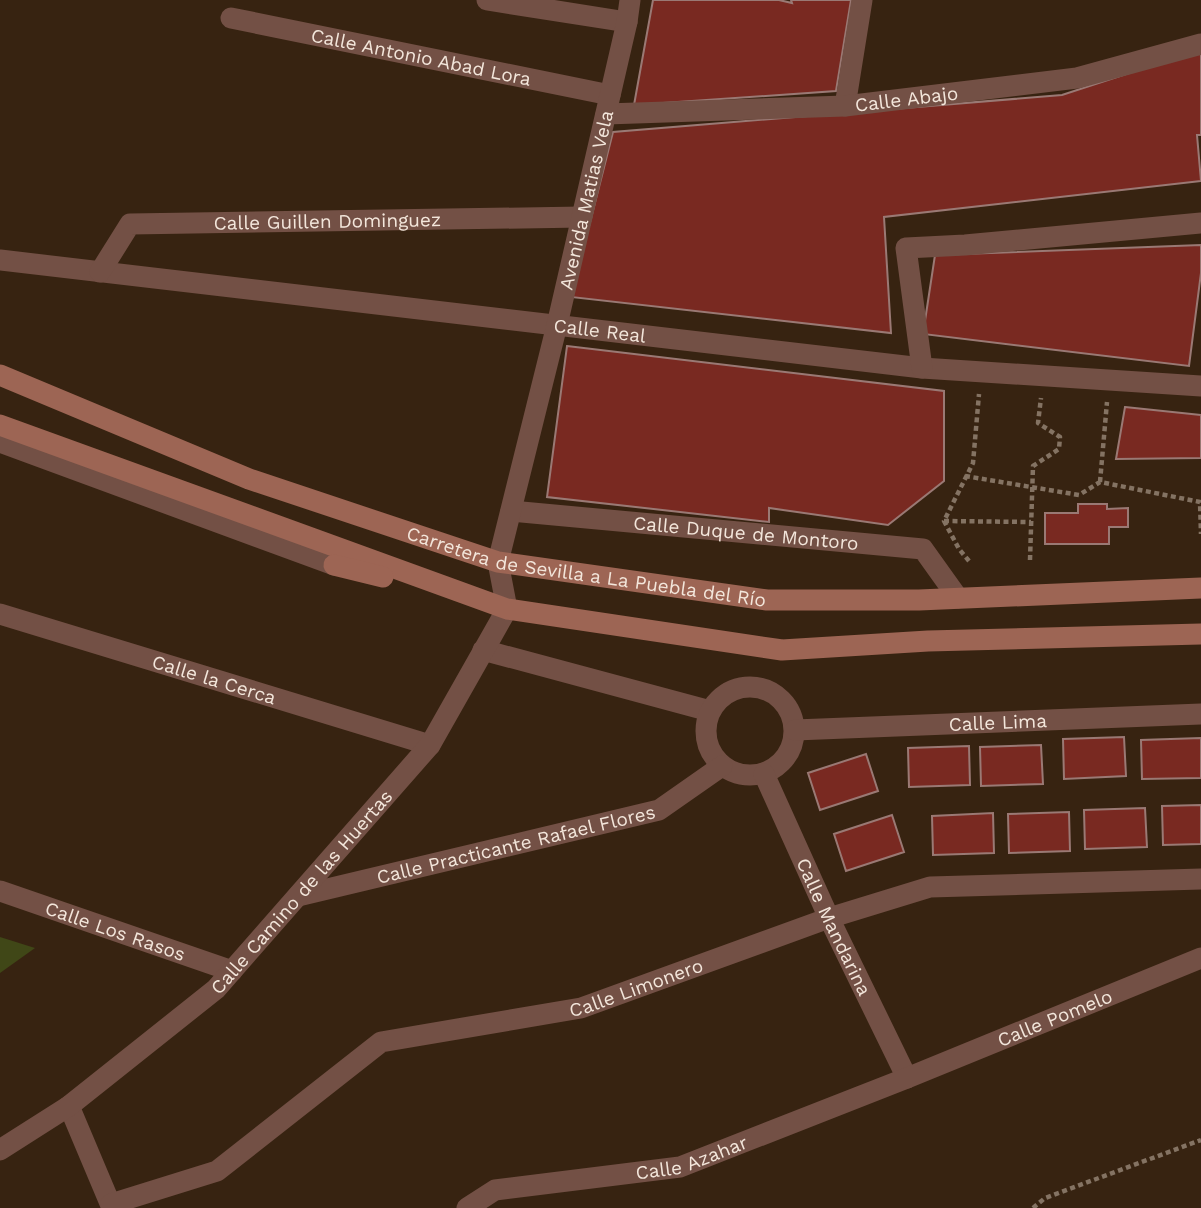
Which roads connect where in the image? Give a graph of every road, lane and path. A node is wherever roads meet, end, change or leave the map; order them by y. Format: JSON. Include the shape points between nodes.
{"nodes":[{"id":1,"x":629,"y":0,"type":"edge"},
{"id":2,"x":862,"y":0,"type":"edge"},
{"id":3,"x":492,"y":1,"type":"edge"},
{"id":4,"x":231,"y":18,"type":"dead end"},
{"id":5,"x":627,"y":22,"type":"junction"},
{"id":6,"x":1201,"y":44,"type":"edge"},
{"id":7,"x":608,"y":105,"type":"junction"},
{"id":8,"x":845,"y":106,"type":"junction"},
{"id":9,"x":582,"y":217,"type":"junction"},
{"id":10,"x":1201,"y":223,"type":"edge"},
{"id":11,"x":0,"y":260,"type":"edge"},
{"id":12,"x":100,"y":272,"type":"junction"},
{"id":13,"x":557,"y":325,"type":"junction"},
{"id":14,"x":922,"y":369,"type":"junction"},
{"id":15,"x":981,"y":372,"type":"junction"},
{"id":16,"x":0,"y":375,"type":"edge"},
{"id":17,"x":1044,"y":376,"type":"junction"},
{"id":18,"x":1109,"y":380,"type":"junction"},
{"id":19,"x":1201,"y":386,"type":"edge"},
{"id":20,"x":0,"y":425,"type":"edge"},
{"id":21,"x":0,"y":442,"type":"edge"},
{"id":22,"x":965,"y":476,"type":"junction"},
{"id":23,"x":1100,"y":482,"type":"junction"},
{"id":24,"x":1031,"y":487,"type":"junction"},
{"id":25,"x":511,"y":511,"type":"junction"},
{"id":26,"x":944,"y":521,"type":"junction"},
{"id":27,"x":1031,"y":522,"type":"junction"},
{"id":28,"x":1201,"y":534,"type":"edge"},
{"id":29,"x":1030,"y":560,"type":"dead end"},
{"id":30,"x":969,"y":561,"type":"dead end"},
{"id":31,"x":498,"y":562,"type":"junction"},
{"id":32,"x":334,"y":565,"type":"joint"},
{"id":33,"x":1201,"y":588,"type":"edge"},
{"id":34,"x":958,"y":598,"type":"junction"},
{"id":35,"x":481,"y":600,"type":"junction"},
{"id":36,"x":507,"y":609,"type":"junction"},
{"id":37,"x":0,"y":614,"type":"edge"},
{"id":38,"x":1201,"y":634,"type":"edge"},
{"id":39,"x":484,"y":650,"type":"junction"},
{"id":40,"x":710,"y":711,"type":"junction"},
{"id":41,"x":1201,"y":714,"type":"edge"},
{"id":42,"x":795,"y":730,"type":"junction"},
{"id":43,"x":430,"y":745,"type":"junction"},
{"id":44,"x":722,"y":765,"type":"junction"},
{"id":45,"x":764,"y":774,"type":"junction"},
{"id":46,"x":1201,"y":879,"type":"edge"},
{"id":47,"x":0,"y":891,"type":"edge"},
{"id":48,"x":298,"y":896,"type":"junction"},
{"id":49,"x":829,"y":918,"type":"junction"},
{"id":50,"x":1201,"y":958,"type":"edge"},
{"id":51,"x":232,"y":971,"type":"junction"},
{"id":52,"x":907,"y":1078,"type":"junction"},
{"id":53,"x":69,"y":1106,"type":"junction"},
{"id":54,"x":1201,"y":1140,"type":"edge"},
{"id":55,"x":0,"y":1150,"type":"edge"},
{"id":56,"x":111,"y":1206,"type":"edge"},
{"id":57,"x":467,"y":1208,"type":"edge"},
{"id":58,"x":1033,"y":1208,"type":"edge"}],
"edges":[{"from":1,"to":5,"type":"street","name":"Avenida Matias Vela"},
{"from":2,"to":8,"type":"street"},
{"from":3,"to":5,"type":"street"},
{"from":4,"to":7,"type":"street","name":"Calle Antonio Abad Lora"},
{"from":5,"to":7,"type":"street","name":"Avenida Matias Vela"},
{"from":6,"to":8,"type":"street","name":"Calle Abajo","via":[[1077,78]]},
{"from":7,"to":8,"type":"street","name":"Calle Abajo"},
{"from":7,"to":9,"type":"street","name":"Avenida Matias Vela"},
{"from":9,"to":12,"type":"street","name":"Calle Guillen Dominguez","via":[[130,224]]},
{"from":9,"to":13,"type":"street","name":"Avenida Matias Vela"},
{"from":10,"to":14,"type":"street","via":[[906,248]]},
{"from":11,"to":12,"type":"street","name":"Calle Real"},
{"from":12,"to":13,"type":"street","name":"Calle Real"},
{"from":13,"to":14,"type":"street","name":"Calle Real"},
{"from":13,"to":25,"type":"street","name":"Avenida Matias Vela"},
{"from":14,"to":15,"type":"street","name":"Calle Real"},
{"from":15,"to":17,"type":"street","name":"Calle Real"},
{"from":15,"to":22,"type":"path","via":[[973,463]]},
{"from":16,"to":31,"type":"main road","name":"Carretera de Sevilla a La Puebla del Río","via":[[249,480]]},
{"from":17,"to":18,"type":"street","name":"Calle Real"},
{"from":17,"to":24,"type":"path","via":[[1038,423],[1060,437],[1059,449],[1033,466]]},
{"from":18,"to":19,"type":"street","name":"Calle Real"},
{"from":18,"to":23,"type":"path"},
{"from":20,"to":35,"type":"main road"},
{"from":21,"to":32,"type":"street"},
{"from":22,"to":24,"type":"path"},
{"from":22,"to":26,"type":"path"},
{"from":23,"to":24,"type":"path","via":[[1079,495]]},
{"from":23,"to":28,"type":"path","via":[[1200,502]]},
{"from":24,"to":27,"type":"path"},
{"from":25,"to":31,"type":"street","name":"Avenida Matias Vela"},
{"from":25,"to":34,"type":"street","name":"Calle Duque de Montoro","via":[[923,549]]},
{"from":26,"to":27,"type":"path"},
{"from":26,"to":30,"type":"path"},
{"from":27,"to":29,"type":"path"},
{"from":31,"to":34,"type":"main road","name":"Carretera de Sevilla a La Puebla del Río","via":[[768,600]]},
{"from":31,"to":36,"type":"street"},
{"from":32,"to":35,"type":"main road"},
{"from":33,"to":34,"type":"main road","name":"Carretera de Sevilla a La Puebla del Río"},
{"from":35,"to":36,"type":"main road"},
{"from":36,"to":38,"type":"main road","via":[[782,650]]},
{"from":36,"to":39,"type":"street","name":"Calle Camino de las Huertas"},
{"from":37,"to":43,"type":"street","name":"Calle la Cerca"},
{"from":39,"to":40,"type":"street"},
{"from":39,"to":43,"type":"street","name":"Calle Camino de las Huertas"},
{"from":40,"to":42,"type":"street","via":[[731,691],[760,687],[784,702]]},
{"from":40,"to":44,"type":"street","via":[[707,740]]},
{"from":41,"to":42,"type":"street","name":"Calle Lima"},
{"from":42,"to":45,"type":"street","via":[[786,757]]},
{"from":43,"to":48,"type":"street","name":"Calle Camino de las Huertas"},
{"from":44,"to":45,"type":"street","via":[[734,773]]},
{"from":44,"to":48,"type":"street","name":"Calle Practicante Rafael Flores","via":[[659,810]]},
{"from":45,"to":49,"type":"street","name":"Calle Mandarina"},
{"from":46,"to":49,"type":"street","name":"Calle Limonero","via":[[930,887]]},
{"from":47,"to":51,"type":"street","name":"Calle Los Rasos"},
{"from":48,"to":51,"type":"street","name":"Calle Camino de las Huertas"},
{"from":49,"to":52,"type":"street","name":"Calle Mandarina"},
{"from":49,"to":56,"type":"street","name":"Calle Limonero","via":[[581,1008],[381,1042],[217,1171]]},
{"from":50,"to":52,"type":"street","name":"Calle Pomelo"},
{"from":51,"to":53,"type":"street","name":"Calle Camino de las Huertas","via":[[216,989]]},
{"from":52,"to":57,"type":"street","name":"Calle Azahar","via":[[680,1167],[495,1190]]},
{"from":53,"to":55,"type":"street","name":"Calle Camino de las Huertas"},
{"from":53,"to":56,"type":"street"},
{"from":54,"to":58,"type":"path","via":[[1045,1198]]}]}
